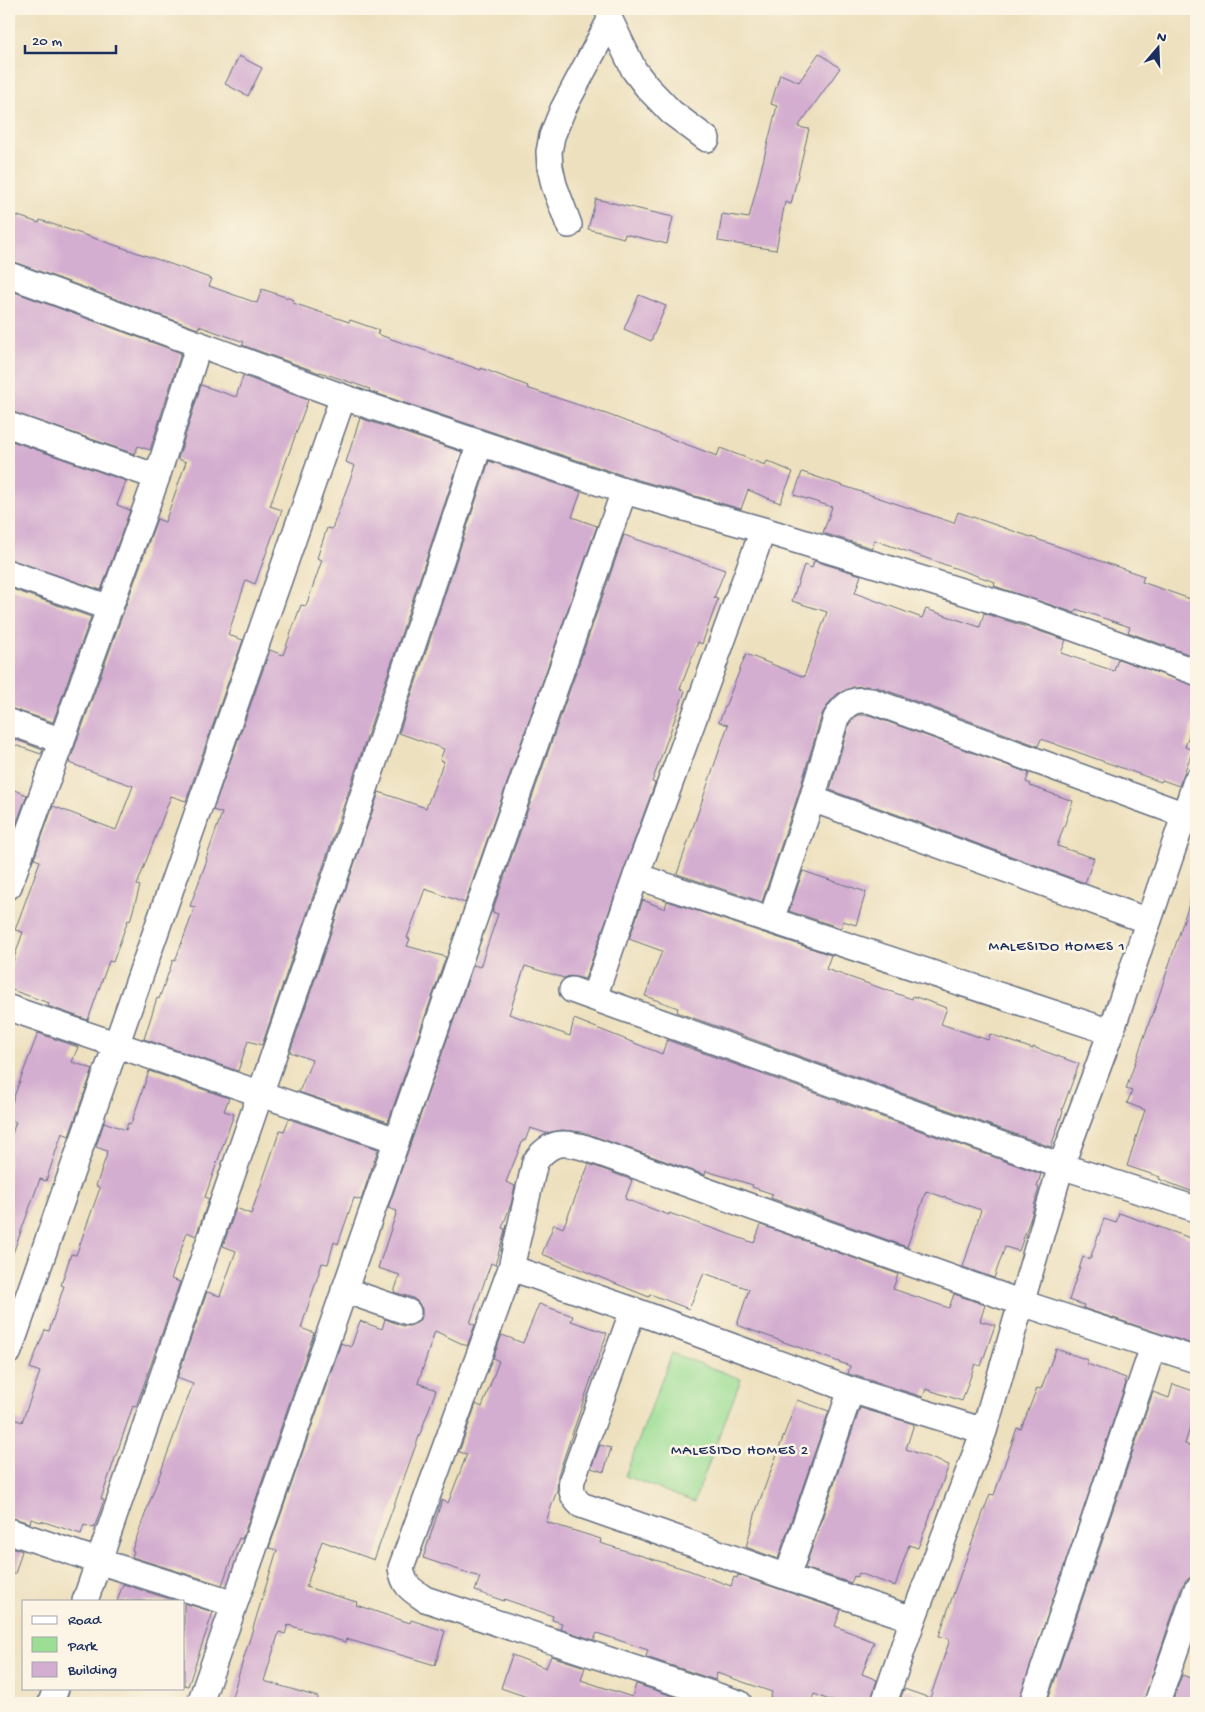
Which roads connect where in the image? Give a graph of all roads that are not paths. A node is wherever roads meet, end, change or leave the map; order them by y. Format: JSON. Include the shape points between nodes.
{"nodes":[{"id":1,"x":609,"y":15,"type":"edge"},
{"id":2,"x":707,"y":139,"type":"dead end"},
{"id":3,"x":569,"y":225,"type":"dead end"},
{"id":4,"x":9,"y":275,"type":"edge"},
{"id":5,"x":199,"y":344,"type":"junction"},
{"id":6,"x":342,"y":397,"type":"junction"},
{"id":7,"x":9,"y":426,"type":"edge"},
{"id":8,"x":480,"y":443,"type":"junction"},
{"id":9,"x":157,"y":477,"type":"junction"},
{"id":10,"x":624,"y":491,"type":"junction"},
{"id":11,"x":763,"y":530,"type":"junction"},
{"id":12,"x":9,"y":573,"type":"edge"},
{"id":13,"x":110,"y":608,"type":"junction"},
{"id":14,"x":1196,"y":672,"type":"edge"},
{"id":15,"x":9,"y":722,"type":"edge"},
{"id":16,"x":62,"y":741,"type":"junction"},
{"id":17,"x":1196,"y":781,"type":"edge"},
{"id":18,"x":812,"y":799,"type":"junction"},
{"id":19,"x":1185,"y":815,"type":"junction"},
{"id":20,"x":11,"y":875,"type":"edge"},
{"id":21,"x":636,"y":876,"type":"junction"},
{"id":22,"x":771,"y":920,"type":"junction"},
{"id":23,"x":1148,"y":921,"type":"junction"},
{"id":24,"x":9,"y":1008,"type":"edge"},
{"id":25,"x":1111,"y":1032,"type":"junction"},
{"id":26,"x":115,"y":1045,"type":"junction"},
{"id":27,"x":260,"y":1094,"type":"junction"},
{"id":28,"x":396,"y":1140,"type":"junction"},
{"id":29,"x":1061,"y":1166,"type":"junction"},
{"id":30,"x":1196,"y":1209,"type":"edge"},
{"id":31,"x":511,"y":1268,"type":"junction"},
{"id":32,"x":344,"y":1290,"type":"junction"},
{"id":33,"x":1022,"y":1303,"type":"junction"},
{"id":34,"x":633,"y":1310,"type":"junction"},
{"id":35,"x":408,"y":1312,"type":"dead end"},
{"id":36,"x":1153,"y":1347,"type":"junction"},
{"id":37,"x":9,"y":1351,"type":"edge"},
{"id":38,"x":1196,"y":1360,"type":"edge"},
{"id":39,"x":851,"y":1390,"type":"junction"},
{"id":40,"x":984,"y":1431,"type":"junction"},
{"id":41,"x":9,"y":1530,"type":"edge"},
{"id":42,"x":98,"y":1561,"type":"junction"},
{"id":43,"x":787,"y":1577,"type":"junction"},
{"id":44,"x":1196,"y":1591,"type":"edge"},
{"id":45,"x":85,"y":1600,"type":"edge"},
{"id":46,"x":234,"y":1604,"type":"junction"},
{"id":47,"x":913,"y":1619,"type":"junction"},
{"id":48,"x":55,"y":1690,"type":"edge"},
{"id":49,"x":51,"y":1703,"type":"edge"},
{"id":50,"x":200,"y":1703,"type":"edge"},
{"id":51,"x":739,"y":1703,"type":"edge"},
{"id":52,"x":884,"y":1703,"type":"edge"},
{"id":53,"x":1032,"y":1703,"type":"edge"},
{"id":54,"x":1157,"y":1703,"type":"edge"}],
"edges":[{"from":1,"to":2,"type":"street","via":[[634,70],[647,87],[671,112]]},
{"from":1,"to":3,"type":"street","via":[[552,136],[550,167]]},
{"from":4,"to":5,"type":"street"},
{"from":5,"to":6,"type":"street"},
{"from":5,"to":9,"type":"street"},
{"from":6,"to":8,"type":"street"},
{"from":6,"to":26,"type":"street"},
{"from":7,"to":9,"type":"street"},
{"from":8,"to":10,"type":"street"},
{"from":8,"to":27,"type":"street"},
{"from":9,"to":13,"type":"street"},
{"from":10,"to":11,"type":"street"},
{"from":10,"to":28,"type":"street"},
{"from":11,"to":14,"type":"street","via":[[1026,611]]},
{"from":11,"to":21,"type":"street"},
{"from":12,"to":13,"type":"street"},
{"from":13,"to":16,"type":"street"},
{"from":15,"to":16,"type":"street"},
{"from":16,"to":20,"type":"street"},
{"from":17,"to":19,"type":"street"},
{"from":18,"to":19,"type":"street","via":[[836,718],[848,704],[860,699]]},
{"from":18,"to":22,"type":"street"},
{"from":18,"to":23,"type":"street"},
{"from":19,"to":23,"type":"street"},
{"from":21,"to":22,"type":"street"},
{"from":21,"to":29,"type":"street","via":[[583,993]]},
{"from":22,"to":25,"type":"street"},
{"from":23,"to":25,"type":"street"},
{"from":24,"to":26,"type":"street"},
{"from":25,"to":29,"type":"street"},
{"from":26,"to":27,"type":"street"},
{"from":26,"to":37,"type":"street"},
{"from":27,"to":28,"type":"street"},
{"from":27,"to":42,"type":"street"},
{"from":28,"to":32,"type":"street"},
{"from":29,"to":30,"type":"street"},
{"from":29,"to":33,"type":"street"},
{"from":31,"to":33,"type":"street","via":[[536,1162],[550,1147],[570,1143]]},
{"from":31,"to":34,"type":"street"},
{"from":31,"to":51,"type":"street","via":[[401,1568],[403,1579],[409,1588],[425,1599]]},
{"from":32,"to":35,"type":"street"},
{"from":32,"to":46,"type":"street"},
{"from":33,"to":36,"type":"street"},
{"from":33,"to":40,"type":"street"},
{"from":34,"to":39,"type":"street"},
{"from":34,"to":43,"type":"street","via":[[572,1480],[572,1494],[581,1505]]},
{"from":36,"to":38,"type":"street"},
{"from":36,"to":53,"type":"street"},
{"from":39,"to":40,"type":"street"},
{"from":39,"to":43,"type":"street"},
{"from":40,"to":47,"type":"street"},
{"from":41,"to":42,"type":"street"},
{"from":42,"to":45,"type":"street"},
{"from":42,"to":46,"type":"street"},
{"from":43,"to":47,"type":"street"},
{"from":44,"to":54,"type":"street"},
{"from":46,"to":50,"type":"street"},
{"from":47,"to":52,"type":"street"},
{"from":48,"to":49,"type":"street"}]}
